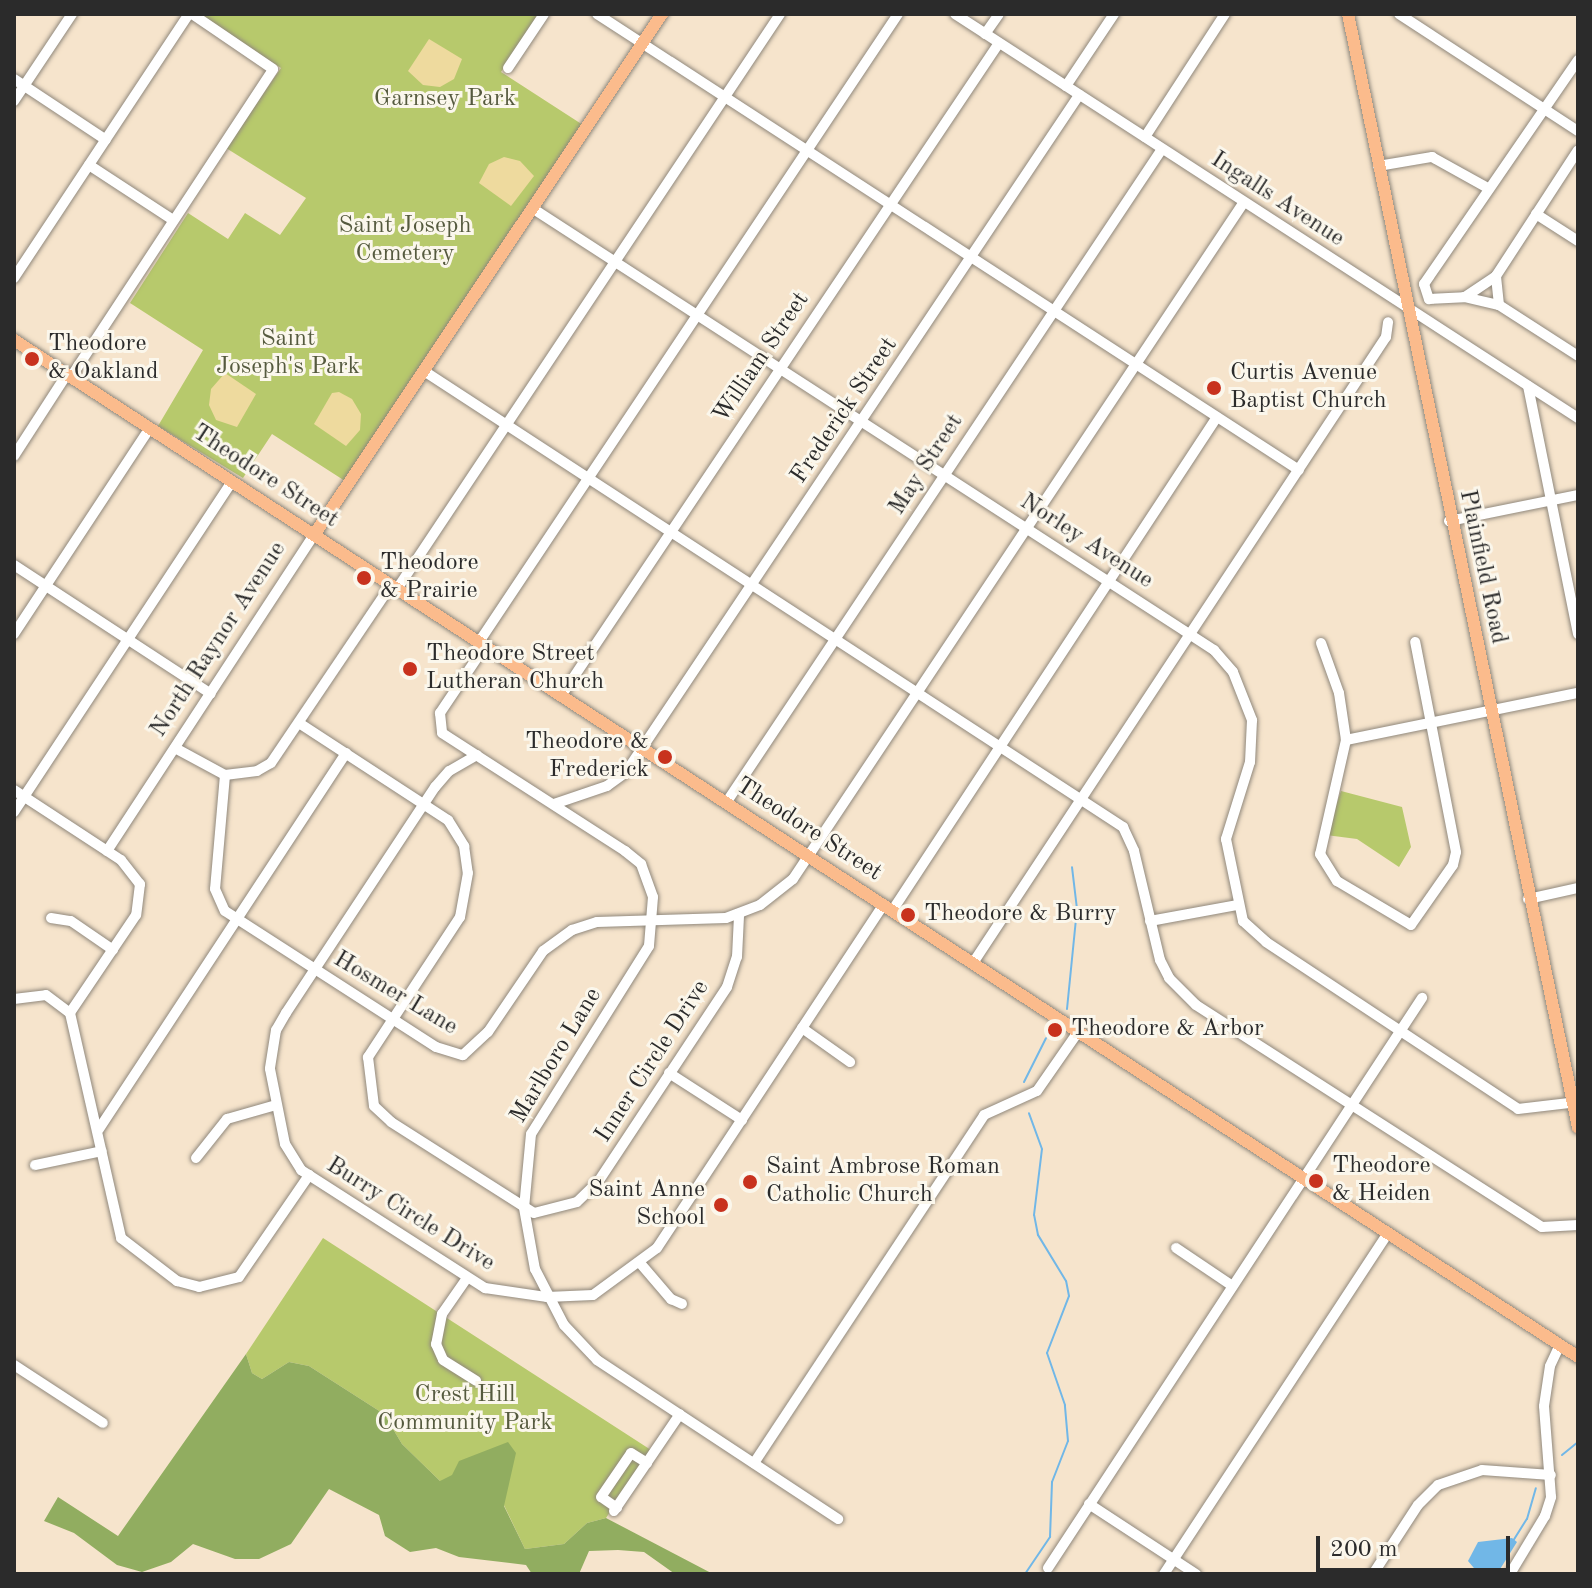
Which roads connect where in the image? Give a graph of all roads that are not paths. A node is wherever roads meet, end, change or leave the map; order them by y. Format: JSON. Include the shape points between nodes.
{"nodes":[{"id":1,"x":72,"y":14,"type":"edge"},
{"id":2,"x":191,"y":14,"type":"edge"},
{"id":3,"x":544,"y":14,"type":"edge"},
{"id":4,"x":597,"y":14,"type":"edge"},
{"id":5,"x":662,"y":14,"type":"edge"},
{"id":6,"x":780,"y":14,"type":"edge"},
{"id":7,"x":898,"y":14,"type":"edge"},
{"id":8,"x":955,"y":14,"type":"edge"},
{"id":9,"x":999,"y":14,"type":"edge"},
{"id":10,"x":1114,"y":14,"type":"edge"},
{"id":11,"x":1225,"y":14,"type":"edge"},
{"id":12,"x":1348,"y":14,"type":"edge"},
{"id":13,"x":1399,"y":14,"type":"edge"},
{"id":14,"x":985,"y":34,"type":"junction"},
{"id":15,"x":999,"y":43,"type":"junction"},
{"id":16,"x":643,"y":44,"type":"junction"},
{"id":17,"x":1578,"y":60,"type":"edge"},
{"id":18,"x":508,"y":68,"type":"dead end"},
{"id":19,"x":19,"y":82,"type":"edge"},
{"id":20,"x":1066,"y":86,"type":"junction"},
{"id":21,"x":1079,"y":95,"type":"junction"},
{"id":22,"x":724,"y":98,"type":"junction"},
{"id":23,"x":14,"y":101,"type":"edge"},
{"id":24,"x":1542,"y":108,"type":"junction"},
{"id":25,"x":1578,"y":131,"type":"edge"},
{"id":26,"x":1145,"y":137,"type":"junction"},
{"id":27,"x":106,"y":140,"type":"junction"},
{"id":28,"x":1162,"y":149,"type":"junction"},
{"id":29,"x":1578,"y":150,"type":"edge"},
{"id":30,"x":806,"y":151,"type":"junction"},
{"id":31,"x":89,"y":165,"type":"junction"},
{"id":32,"x":1378,"y":166,"type":"junction"},
{"id":33,"x":1488,"y":188,"type":"junction"},
{"id":34,"x":1244,"y":202,"type":"junction"},
{"id":35,"x":889,"y":205,"type":"junction"},
{"id":36,"x":532,"y":208,"type":"junction"},
{"id":37,"x":1536,"y":214,"type":"junction"},
{"id":38,"x":173,"y":220,"type":"junction"},
{"id":39,"x":1578,"y":241,"type":"edge"},
{"id":40,"x":972,"y":258,"type":"junction"},
{"id":41,"x":615,"y":262,"type":"junction"},
{"id":42,"x":1496,"y":276,"type":"junction"},
{"id":43,"x":14,"y":278,"type":"edge"},
{"id":44,"x":1464,"y":297,"type":"junction"},
{"id":45,"x":1499,"y":305,"type":"junction"},
{"id":46,"x":1408,"y":309,"type":"junction"},
{"id":47,"x":1053,"y":311,"type":"junction"},
{"id":48,"x":699,"y":315,"type":"junction"},
{"id":49,"x":1388,"y":322,"type":"dead end"},
{"id":50,"x":14,"y":340,"type":"edge"},
{"id":51,"x":1578,"y":356,"type":"edge"},
{"id":52,"x":1135,"y":364,"type":"junction"},
{"id":53,"x":779,"y":367,"type":"junction"},
{"id":54,"x":424,"y":371,"type":"junction"},
{"id":55,"x":69,"y":376,"type":"junction"},
{"id":56,"x":1528,"y":386,"type":"junction"},
{"id":57,"x":1577,"y":416,"type":"edge"},
{"id":58,"x":1217,"y":417,"type":"junction"},
{"id":59,"x":862,"y":421,"type":"junction"},
{"id":60,"x":506,"y":424,"type":"junction"},
{"id":61,"x":150,"y":428,"type":"junction"},
{"id":62,"x":14,"y":456,"type":"edge"},
{"id":63,"x":1299,"y":470,"type":"junction"},
{"id":64,"x":945,"y":474,"type":"junction"},
{"id":65,"x":588,"y":478,"type":"junction"},
{"id":66,"x":232,"y":482,"type":"junction"},
{"id":67,"x":1578,"y":495,"type":"edge"},
{"id":68,"x":1552,"y":500,"type":"junction"},
{"id":69,"x":1449,"y":521,"type":"junction"},
{"id":70,"x":1028,"y":528,"type":"junction"},
{"id":71,"x":670,"y":532,"type":"junction"},
{"id":72,"x":314,"y":535,"type":"junction"},
{"id":73,"x":14,"y":565,"type":"edge"},
{"id":74,"x":1108,"y":579,"type":"junction"},
{"id":75,"x":752,"y":585,"type":"junction"},
{"id":76,"x":46,"y":586,"type":"junction"},
{"id":77,"x":394,"y":587,"type":"junction"},
{"id":78,"x":1574,"y":596,"type":"edge"},
{"id":79,"x":1192,"y":633,"type":"junction"},
{"id":80,"x":14,"y":634,"type":"edge"},
{"id":81,"x":1578,"y":634,"type":"edge"},
{"id":82,"x":836,"y":639,"type":"junction"},
{"id":83,"x":128,"y":640,"type":"junction"},
{"id":84,"x":1415,"y":642,"type":"dead end"},
{"id":85,"x":1321,"y":643,"type":"dead end"},
{"id":86,"x":482,"y":644,"type":"junction"},
{"id":87,"x":918,"y":692,"type":"junction"},
{"id":88,"x":1578,"y":693,"type":"edge"},
{"id":89,"x":211,"y":694,"type":"junction"},
{"id":90,"x":561,"y":696,"type":"junction"},
{"id":91,"x":1489,"y":709,"type":"junction"},
{"id":92,"x":299,"y":723,"type":"junction"},
{"id":93,"x":1432,"y":723,"type":"junction"},
{"id":94,"x":1346,"y":740,"type":"junction"},
{"id":95,"x":1000,"y":745,"type":"junction"},
{"id":96,"x":175,"y":748,"type":"junction"},
{"id":97,"x":643,"y":749,"type":"junction"},
{"id":98,"x":346,"y":753,"type":"junction"},
{"id":99,"x":477,"y":755,"type":"junction"},
{"id":100,"x":225,"y":775,"type":"junction"},
{"id":101,"x":14,"y":790,"type":"edge"},
{"id":102,"x":24,"y":796,"type":"junction"},
{"id":103,"x":1082,"y":798,"type":"junction"},
{"id":104,"x":726,"y":803,"type":"junction"},
{"id":105,"x":554,"y":804,"type":"junction"},
{"id":106,"x":425,"y":805,"type":"junction"},
{"id":107,"x":14,"y":812,"type":"edge"},
{"id":108,"x":107,"y":851,"type":"junction"},
{"id":109,"x":808,"y":857,"type":"junction"},
{"id":110,"x":1578,"y":888,"type":"edge"},
{"id":111,"x":1528,"y":899,"type":"junction"},
{"id":112,"x":1237,"y":905,"type":"junction"},
{"id":113,"x":887,"y":908,"type":"junction"},
{"id":114,"x":739,"y":916,"type":"junction"},
{"id":115,"x":51,"y":918,"type":"dead end"},
{"id":116,"x":237,"y":919,"type":"junction"},
{"id":117,"x":654,"y":920,"type":"junction"},
{"id":118,"x":1150,"y":921,"type":"junction"},
{"id":119,"x":113,"y":950,"type":"junction"},
{"id":120,"x":973,"y":963,"type":"junction"},
{"id":121,"x":316,"y":971,"type":"junction"},
{"id":122,"x":1422,"y":998,"type":"dead end"},
{"id":123,"x":14,"y":999,"type":"edge"},
{"id":124,"x":70,"y":1013,"type":"junction"},
{"id":125,"x":391,"y":1020,"type":"junction"},
{"id":126,"x":802,"y":1028,"type":"junction"},
{"id":127,"x":1400,"y":1031,"type":"junction"},
{"id":128,"x":1078,"y":1032,"type":"junction"},
{"id":129,"x":850,"y":1062,"type":"dead end"},
{"id":130,"x":669,"y":1073,"type":"junction"},
{"id":131,"x":1575,"y":1102,"type":"edge"},
{"id":132,"x":1352,"y":1104,"type":"junction"},
{"id":133,"x":276,"y":1105,"type":"junction"},
{"id":134,"x":742,"y":1120,"type":"junction"},
{"id":135,"x":1578,"y":1128,"type":"edge"},
{"id":136,"x":99,"y":1129,"type":"junction"},
{"id":137,"x":102,"y":1151,"type":"junction"},
{"id":138,"x":196,"y":1158,"type":"dead end"},
{"id":139,"x":35,"y":1165,"type":"dead end"},
{"id":140,"x":309,"y":1175,"type":"junction"},
{"id":141,"x":1303,"y":1178,"type":"junction"},
{"id":142,"x":524,"y":1208,"type":"junction"},
{"id":143,"x":1578,"y":1225,"type":"edge"},
{"id":144,"x":1388,"y":1233,"type":"junction"},
{"id":145,"x":1176,"y":1248,"type":"dead end"},
{"id":146,"x":640,"y":1263,"type":"junction"},
{"id":147,"x":467,"y":1278,"type":"junction"},
{"id":148,"x":1231,"y":1285,"type":"junction"},
{"id":149,"x":547,"y":1297,"type":"junction"},
{"id":150,"x":682,"y":1304,"type":"dead end"},
{"id":151,"x":1560,"y":1345,"type":"junction"},
{"id":152,"x":1578,"y":1357,"type":"edge"},
{"id":153,"x":14,"y":1365,"type":"edge"},
{"id":154,"x":476,"y":1381,"type":"dead end"},
{"id":155,"x":680,"y":1414,"type":"junction"},
{"id":156,"x":103,"y":1423,"type":"dead end"},
{"id":157,"x":647,"y":1463,"type":"junction"},
{"id":158,"x":754,"y":1463,"type":"junction"},
{"id":159,"x":1551,"y":1475,"type":"junction"},
{"id":160,"x":1089,"y":1504,"type":"junction"},
{"id":161,"x":838,"y":1519,"type":"dead end"},
{"id":162,"x":1174,"y":1559,"type":"junction"},
{"id":163,"x":1048,"y":1568,"type":"dead end"},
{"id":164,"x":1164,"y":1574,"type":"edge"},
{"id":165,"x":1196,"y":1574,"type":"edge"},
{"id":166,"x":1373,"y":1574,"type":"edge"},
{"id":167,"x":1510,"y":1574,"type":"edge"}],
"edges":[{"from":1,"to":19,"type":"street"},
{"from":2,"to":27,"type":"street"},
{"from":2,"to":38,"type":"street","via":[[273,69]]},
{"from":3,"to":18,"type":"street"},
{"from":4,"to":16,"type":"street"},
{"from":5,"to":16,"type":"main road","name":"North Raynor Avenue"},
{"from":6,"to":22,"type":"street"},
{"from":7,"to":30,"type":"street"},
{"from":8,"to":14,"type":"street","name":"Ingalls Avenue"},
{"from":9,"to":14,"type":"street"},
{"from":10,"to":20,"type":"street"},
{"from":11,"to":26,"type":"street"},
{"from":12,"to":32,"type":"main road","name":"Plainfield Road"},
{"from":13,"to":24,"type":"street"},
{"from":14,"to":15,"type":"street","name":"Ingalls Avenue"},
{"from":15,"to":20,"type":"street","name":"Ingalls Avenue"},
{"from":15,"to":35,"type":"street","name":"William Street"},
{"from":16,"to":22,"type":"street"},
{"from":16,"to":36,"type":"main road","name":"North Raynor Avenue"},
{"from":17,"to":24,"type":"street"},
{"from":19,"to":23,"type":"street"},
{"from":19,"to":27,"type":"street"},
{"from":20,"to":21,"type":"street","name":"Ingalls Avenue"},
{"from":21,"to":26,"type":"street","name":"Ingalls Avenue"},
{"from":21,"to":40,"type":"street","name":"Frederick Street"},
{"from":22,"to":30,"type":"street"},
{"from":22,"to":41,"type":"street"},
{"from":24,"to":25,"type":"street"},
{"from":24,"to":33,"type":"street"},
{"from":26,"to":28,"type":"street","name":"Ingalls Avenue"},
{"from":27,"to":31,"type":"street"},
{"from":28,"to":34,"type":"street","name":"Ingalls Avenue"},
{"from":28,"to":47,"type":"street","name":"May Street"},
{"from":29,"to":37,"type":"street"},
{"from":30,"to":35,"type":"street"},
{"from":30,"to":48,"type":"street"},
{"from":31,"to":38,"type":"street"},
{"from":31,"to":43,"type":"street"},
{"from":32,"to":33,"type":"street","via":[[1432,157]]},
{"from":32,"to":46,"type":"main road","name":"Plainfield Road"},
{"from":33,"to":44,"type":"street","via":[[1424,284],[1429,299]]},
{"from":34,"to":46,"type":"street","name":"Ingalls Avenue"},
{"from":34,"to":52,"type":"street","name":"Hosmer Lane"},
{"from":35,"to":40,"type":"street"},
{"from":35,"to":53,"type":"street","name":"William Street"},
{"from":36,"to":41,"type":"street","name":"Norley Avenue"},
{"from":36,"to":54,"type":"main road","name":"North Raynor Avenue"},
{"from":37,"to":39,"type":"street"},
{"from":37,"to":42,"type":"street"},
{"from":38,"to":55,"type":"street"},
{"from":40,"to":47,"type":"street"},
{"from":40,"to":59,"type":"street","name":"Frederick Street"},
{"from":41,"to":48,"type":"street","name":"Norley Avenue"},
{"from":41,"to":60,"type":"street"},
{"from":42,"to":44,"type":"street"},
{"from":42,"to":45,"type":"street"},
{"from":44,"to":45,"type":"street"},
{"from":45,"to":51,"type":"street"},
{"from":46,"to":56,"type":"street","name":"Ingalls Avenue"},
{"from":46,"to":69,"type":"main road","name":"Plainfield Road"},
{"from":47,"to":52,"type":"street"},
{"from":47,"to":64,"type":"street","name":"May Street"},
{"from":48,"to":53,"type":"street","name":"Norley Avenue"},
{"from":48,"to":65,"type":"street"},
{"from":49,"to":63,"type":"street","via":[[1386,337]]},
{"from":50,"to":55,"type":"main road","name":"Theodore Street"},
{"from":52,"to":58,"type":"street"},
{"from":52,"to":70,"type":"street","name":"Hosmer Lane"},
{"from":53,"to":59,"type":"street","name":"Norley Avenue"},
{"from":53,"to":71,"type":"street","name":"William Street"},
{"from":54,"to":60,"type":"street"},
{"from":54,"to":72,"type":"main road","name":"North Raynor Avenue"},
{"from":55,"to":61,"type":"main road","name":"Theodore Street"},
{"from":55,"to":62,"type":"street"},
{"from":56,"to":57,"type":"street","name":"Ingalls Avenue"},
{"from":56,"to":68,"type":"street"},
{"from":58,"to":63,"type":"street"},
{"from":58,"to":74,"type":"street","name":"Burry Circle Drive"},
{"from":59,"to":64,"type":"street","name":"Norley Avenue"},
{"from":59,"to":75,"type":"street","name":"Frederick Street"},
{"from":60,"to":65,"type":"street"},
{"from":60,"to":77,"type":"street"},
{"from":61,"to":66,"type":"main road","name":"Theodore Street"},
{"from":61,"to":76,"type":"street"},
{"from":63,"to":79,"type":"street"},
{"from":64,"to":70,"type":"street","name":"Norley Avenue"},
{"from":64,"to":82,"type":"street","name":"May Street"},
{"from":65,"to":71,"type":"street"},
{"from":65,"to":86,"type":"street"},
{"from":66,"to":72,"type":"main road","name":"Theodore Street"},
{"from":66,"to":83,"type":"street"},
{"from":67,"to":68,"type":"street"},
{"from":68,"to":69,"type":"street"},
{"from":68,"to":78,"type":"street"},
{"from":69,"to":91,"type":"main road","name":"Plainfield Road"},
{"from":70,"to":74,"type":"street","name":"Norley Avenue"},
{"from":70,"to":87,"type":"street","name":"Hosmer Lane"},
{"from":71,"to":75,"type":"street"},
{"from":71,"to":90,"type":"street","name":"William Street"},
{"from":72,"to":77,"type":"main road","name":"Theodore Street"},
{"from":72,"to":89,"type":"street","name":"North Raynor Avenue"},
{"from":73,"to":76,"type":"street"},
{"from":74,"to":79,"type":"street","name":"Norley Avenue"},
{"from":74,"to":95,"type":"street","name":"Burry Circle Drive"},
{"from":75,"to":82,"type":"street"},
{"from":75,"to":97,"type":"street","name":"Frederick Street"},
{"from":76,"to":80,"type":"street"},
{"from":76,"to":83,"type":"street"},
{"from":77,"to":86,"type":"main road","name":"Theodore Street"},
{"from":77,"to":92,"type":"street"},
{"from":78,"to":81,"type":"street"},
{"from":79,"to":103,"type":"street"},
{"from":79,"to":112,"type":"street","name":"Norley Avenue","via":[[1233,672],[1252,720],[1250,762],[1226,839]]},
{"from":82,"to":87,"type":"street"},
{"from":82,"to":104,"type":"street","name":"May Street"},
{"from":83,"to":89,"type":"street"},
{"from":83,"to":102,"type":"street"},
{"from":84,"to":93,"type":"street"},
{"from":85,"to":94,"type":"street","via":[[1339,693]]},
{"from":86,"to":90,"type":"main road","name":"Theodore Street"},
{"from":86,"to":99,"type":"street","name":"Marlboro Lane","via":[[438,724],[442,733]]},
{"from":87,"to":95,"type":"street"},
{"from":87,"to":109,"type":"street","name":"Hosmer Lane"},
{"from":88,"to":91,"type":"street"},
{"from":89,"to":96,"type":"street","name":"North Raynor Avenue"},
{"from":90,"to":97,"type":"main road","name":"Theodore Street"},
{"from":91,"to":93,"type":"street"},
{"from":91,"to":111,"type":"main road","name":"Plainfield Road"},
{"from":92,"to":98,"type":"street"},
{"from":92,"to":100,"type":"street","via":[[271,763],[257,771]]},
{"from":93,"to":94,"type":"street"},
{"from":93,"to":94,"type":"street","via":[[1456,852],[1446,876],[1411,925],[1337,881],[1320,854]]},
{"from":95,"to":103,"type":"street"},
{"from":95,"to":113,"type":"street","name":"Burry Circle Drive"},
{"from":96,"to":100,"type":"street"},
{"from":96,"to":108,"type":"street","name":"North Raynor Avenue"},
{"from":97,"to":104,"type":"main road","name":"Theodore Street"},
{"from":97,"to":105,"type":"street","name":"Frederick Street","via":[[607,786]]},
{"from":98,"to":106,"type":"street"},
{"from":98,"to":116,"type":"street"},
{"from":99,"to":105,"type":"street","name":"Marlboro Lane"},
{"from":99,"to":106,"type":"street","name":"Burry Circle Drive","via":[[449,771]]},
{"from":100,"to":116,"type":"street","name":"Hosmer Lane","via":[[215,889],[225,911]]},
{"from":101,"to":102,"type":"street"},
{"from":102,"to":107,"type":"street"},
{"from":102,"to":108,"type":"street"},
{"from":103,"to":118,"type":"street","via":[[1130,837]]},
{"from":103,"to":120,"type":"street"},
{"from":104,"to":109,"type":"main road","name":"Theodore Street"},
{"from":105,"to":117,"type":"street","name":"Marlboro Lane","via":[[641,864],[653,897]]},
{"from":106,"to":121,"type":"street","name":"Burry Circle Drive"},
{"from":106,"to":125,"type":"street","via":[[458,830],[468,873],[466,900]]},
{"from":108,"to":119,"type":"street","via":[[134,871],[140,884],[136,915]]},
{"from":109,"to":113,"type":"main road","name":"Theodore Street"},
{"from":109,"to":114,"type":"street","name":"Hosmer Lane","via":[[778,894]]},
{"from":110,"to":111,"type":"street"},
{"from":111,"to":131,"type":"main road","name":"Plainfield Road"},
{"from":112,"to":118,"type":"street"},
{"from":112,"to":127,"type":"street","name":"Norley Avenue","via":[[1253,932]]},
{"from":113,"to":120,"type":"main road","name":"Theodore Street"},
{"from":113,"to":126,"type":"street","name":"Burry Circle Drive"},
{"from":114,"to":117,"type":"street","name":"Hosmer Lane"},
{"from":114,"to":130,"type":"street","name":"Inner Circle Drive","via":[[731,977]]},
{"from":115,"to":119,"type":"street","via":[[71,921]]},
{"from":116,"to":121,"type":"street","name":"Hosmer Lane"},
{"from":116,"to":136,"type":"street"},
{"from":117,"to":125,"type":"street","name":"Hosmer Lane","via":[[597,922],[558,938],[534,962],[488,1032],[463,1055],[436,1047]]},
{"from":117,"to":142,"type":"street","name":"Marlboro Lane","via":[[649,946],[535,1124],[524,1168]]},
{"from":118,"to":132,"type":"street","via":[[1160,960],[1183,994]]},
{"from":119,"to":124,"type":"street"},
{"from":120,"to":128,"type":"main road","name":"Theodore Street"},
{"from":121,"to":125,"type":"street","name":"Hosmer Lane"},
{"from":121,"to":133,"type":"street","name":"Burry Circle Drive","via":[[276,1030],[270,1069]]},
{"from":122,"to":127,"type":"street"},
{"from":123,"to":124,"type":"street","via":[[46,995]]},
{"from":124,"to":136,"type":"street"},
{"from":125,"to":142,"type":"street","via":[[367,1063],[377,1111]]},
{"from":126,"to":129,"type":"street"},
{"from":126,"to":134,"type":"street","name":"Burry Circle Drive"},
{"from":127,"to":131,"type":"street","name":"Norley Avenue","via":[[1522,1111]]},
{"from":127,"to":132,"type":"street"},
{"from":128,"to":141,"type":"main road","name":"Theodore Street"},
{"from":128,"to":158,"type":"street","via":[[1037,1091],[984,1115]]},
{"from":130,"to":134,"type":"street"},
{"from":130,"to":142,"type":"street","name":"Inner Circle Drive","via":[[591,1192],[563,1208],[537,1213]]},
{"from":131,"to":135,"type":"main road","name":"Plainfield Road"},
{"from":132,"to":141,"type":"street"},
{"from":132,"to":143,"type":"street","via":[[1542,1227]]},
{"from":133,"to":138,"type":"street","via":[[227,1119]]},
{"from":133,"to":140,"type":"street","name":"Burry Circle Drive","via":[[285,1144]]},
{"from":134,"to":146,"type":"street","name":"Burry Circle Drive","via":[[667,1236]]},
{"from":136,"to":137,"type":"street"},
{"from":137,"to":139,"type":"street"},
{"from":137,"to":140,"type":"street","via":[[122,1242],[193,1287],[224,1284],[245,1271]]},
{"from":140,"to":147,"type":"street","name":"Burry Circle Drive"},
{"from":141,"to":144,"type":"main road","name":"Theodore Street"},
{"from":141,"to":148,"type":"street"},
{"from":142,"to":149,"type":"street","name":"Marlboro Lane","via":[[527,1243]]},
{"from":144,"to":151,"type":"main road","name":"Theodore Street"},
{"from":144,"to":162,"type":"street"},
{"from":145,"to":148,"type":"street"},
{"from":146,"to":149,"type":"street","name":"Burry Circle Drive","via":[[600,1293]]},
{"from":146,"to":150,"type":"street","via":[[671,1299]]},
{"from":147,"to":149,"type":"street","name":"Burry Circle Drive","via":[[503,1294]]},
{"from":147,"to":154,"type":"street","via":[[442,1314],[436,1344],[443,1360]]},
{"from":148,"to":160,"type":"street"},
{"from":149,"to":155,"type":"street","name":"Marlboro Lane","via":[[579,1345]]},
{"from":151,"to":152,"type":"main road","name":"Theodore Street"},
{"from":151,"to":159,"type":"street","via":[[1550,1366],[1544,1406]]},
{"from":153,"to":156,"type":"street"},
{"from":155,"to":157,"type":"street"},
{"from":155,"to":158,"type":"street","name":"Marlboro Lane"},
{"from":157,"to":157,"type":"street","via":[[616,1510],[601,1497],[631,1453]]},
{"from":158,"to":161,"type":"street","name":"Marlboro Lane"},
{"from":159,"to":166,"type":"street","via":[[1482,1470],[1438,1485],[1418,1505]]},
{"from":159,"to":167,"type":"street","via":[[1545,1516]]},
{"from":160,"to":162,"type":"street"},
{"from":160,"to":163,"type":"street"},
{"from":162,"to":164,"type":"street"},
{"from":162,"to":165,"type":"street"}]}
